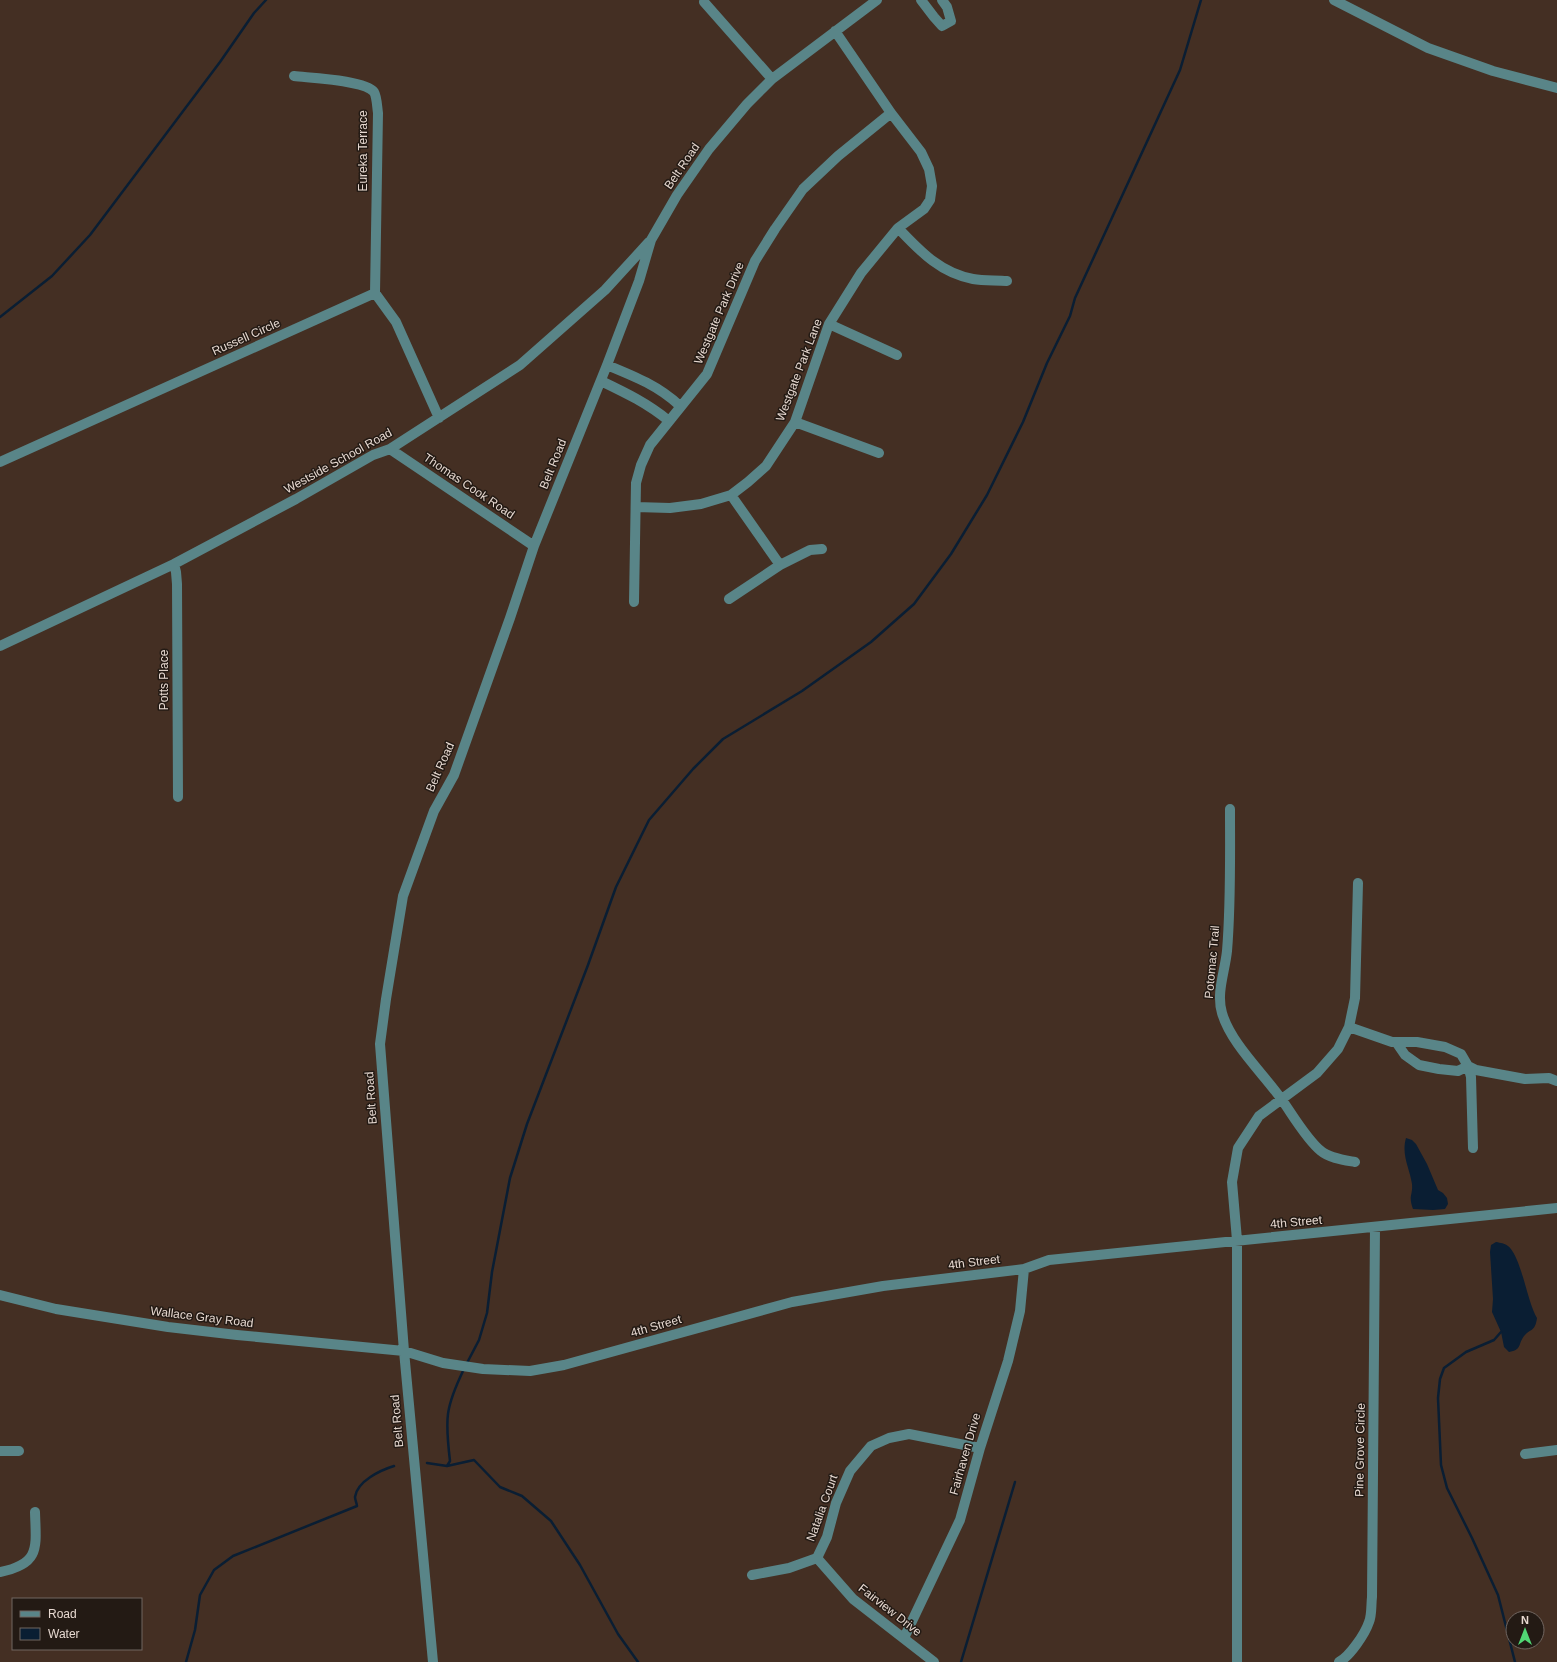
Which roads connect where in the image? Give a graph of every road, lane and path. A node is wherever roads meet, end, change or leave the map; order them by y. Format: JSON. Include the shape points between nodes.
{"nodes":[{"id":1,"x":877,"y":0,"type":"edge"},
{"id":2,"x":921,"y":0,"type":"edge"},
{"id":3,"x":942,"y":0,"type":"edge"},
{"id":4,"x":1334,"y":0,"type":"edge"},
{"id":5,"x":704,"y":2,"type":"dead end"},
{"id":6,"x":835,"y":32,"type":"junction"},
{"id":7,"x":294,"y":76,"type":"dead end"},
{"id":8,"x":772,"y":79,"type":"junction"},
{"id":9,"x":1557,"y":88,"type":"edge"},
{"id":10,"x":891,"y":113,"type":"junction"},
{"id":11,"x":898,"y":228,"type":"junction"},
{"id":12,"x":650,"y":240,"type":"junction"},
{"id":13,"x":1007,"y":281,"type":"dead end"},
{"id":14,"x":375,"y":293,"type":"junction"},
{"id":15,"x":829,"y":324,"type":"junction"},
{"id":16,"x":897,"y":355,"type":"dead end"},
{"id":17,"x":607,"y":365,"type":"junction"},
{"id":18,"x":601,"y":381,"type":"junction"},
{"id":19,"x":680,"y":406,"type":"junction"},
{"id":20,"x":439,"y":418,"type":"junction"},
{"id":21,"x":669,"y":421,"type":"junction"},
{"id":22,"x":795,"y":422,"type":"junction"},
{"id":23,"x":390,"y":448,"type":"junction"},
{"id":24,"x":879,"y":453,"type":"dead end"},
{"id":25,"x":0,"y":462,"type":"edge"},
{"id":26,"x":731,"y":495,"type":"junction"},
{"id":27,"x":636,"y":507,"type":"junction"},
{"id":28,"x":534,"y":546,"type":"junction"},
{"id":29,"x":822,"y":549,"type":"dead end"},
{"id":30,"x":174,"y":564,"type":"junction"},
{"id":31,"x":780,"y":565,"type":"junction"},
{"id":32,"x":729,"y":599,"type":"dead end"},
{"id":33,"x":634,"y":602,"type":"dead end"},
{"id":34,"x":0,"y":646,"type":"edge"},
{"id":35,"x":178,"y":797,"type":"dead end"},
{"id":36,"x":1230,"y":809,"type":"dead end"},
{"id":37,"x":1358,"y":883,"type":"dead end"},
{"id":38,"x":1349,"y":1027,"type":"junction"},
{"id":39,"x":1396,"y":1042,"type":"junction"},
{"id":40,"x":1468,"y":1066,"type":"junction"},
{"id":41,"x":1557,"y":1081,"type":"edge"},
{"id":42,"x":1281,"y":1099,"type":"junction"},
{"id":43,"x":1473,"y":1148,"type":"dead end"},
{"id":44,"x":1355,"y":1162,"type":"dead end"},
{"id":45,"x":1557,"y":1208,"type":"edge"},
{"id":46,"x":1376,"y":1227,"type":"junction"},
{"id":47,"x":1237,"y":1240,"type":"junction"},
{"id":48,"x":1024,"y":1269,"type":"junction"},
{"id":49,"x":0,"y":1295,"type":"edge"},
{"id":50,"x":404,"y":1351,"type":"junction"},
{"id":51,"x":980,"y":1448,"type":"junction"},
{"id":52,"x":1557,"y":1450,"type":"edge"},
{"id":53,"x":19,"y":1451,"type":"dead end"},
{"id":54,"x":0,"y":1452,"type":"edge"},
{"id":55,"x":1525,"y":1454,"type":"dead end"},
{"id":56,"x":35,"y":1512,"type":"dead end"},
{"id":57,"x":817,"y":1558,"type":"junction"},
{"id":58,"x":0,"y":1572,"type":"edge"},
{"id":59,"x":752,"y":1575,"type":"dead end"},
{"id":60,"x":904,"y":1638,"type":"junction"},
{"id":61,"x":433,"y":1662,"type":"edge"},
{"id":62,"x":934,"y":1662,"type":"edge"},
{"id":63,"x":1237,"y":1662,"type":"edge"},
{"id":64,"x":1339,"y":1662,"type":"edge"}],
"edges":[{"from":1,"to":6,"type":"street","name":"Belt Road"},
{"from":2,"to":3,"type":"street","via":[[942,26],[951,21]]},
{"from":4,"to":9,"type":"street","via":[[1428,48],[1493,71]]},
{"from":5,"to":8,"type":"street"},
{"from":6,"to":8,"type":"street","name":"Belt Road"},
{"from":6,"to":10,"type":"street","name":"Westgate Park Lane"},
{"from":7,"to":14,"type":"street","name":"Eureka Terrace","via":[[352,82],[370,87],[375,94],[378,113]]},
{"from":8,"to":12,"type":"street","name":"Belt Road","via":[[708,149]]},
{"from":10,"to":11,"type":"street","name":"Westgate Park Lane","via":[[921,152],[930,169],[932,186],[930,200],[924,209]]},
{"from":10,"to":19,"type":"street","name":"Westgate Park Drive","via":[[838,156],[803,189],[756,261],[707,374]]},
{"from":11,"to":13,"type":"street","via":[[922,253],[947,271],[974,279]]},
{"from":11,"to":15,"type":"street","name":"Westgate Park Lane","via":[[861,273]]},
{"from":12,"to":17,"type":"street","name":"Belt Road","via":[[640,281]]},
{"from":12,"to":20,"type":"street","name":"Westside School Road","via":[[605,290],[520,365]]},
{"from":14,"to":20,"type":"street","via":[[396,322]]},
{"from":14,"to":25,"type":"street","name":"Russell Circle"},
{"from":15,"to":16,"type":"street"},
{"from":15,"to":22,"type":"street","name":"Westgate Park Lane"},
{"from":17,"to":18,"type":"street","name":"Belt Road"},
{"from":17,"to":19,"type":"street","via":[[652,384],[668,394]]},
{"from":18,"to":21,"type":"street","via":[[653,407]]},
{"from":18,"to":28,"type":"street","name":"Belt Road"},
{"from":19,"to":21,"type":"street","name":"Westgate Park Drive"},
{"from":20,"to":23,"type":"street","name":"Westside School Road"},
{"from":21,"to":27,"type":"street","name":"Westgate Park Drive","via":[[650,445],[641,465],[636,483]]},
{"from":22,"to":24,"type":"street"},
{"from":22,"to":26,"type":"street","name":"Westgate Park Lane","via":[[766,466]]},
{"from":23,"to":28,"type":"street","name":"Thomas Cook Road"},
{"from":23,"to":30,"type":"street","name":"Westside School Road"},
{"from":26,"to":27,"type":"street","name":"Westgate Park Lane","via":[[701,504],[670,508]]},
{"from":26,"to":31,"type":"street"},
{"from":27,"to":33,"type":"street","name":"Westgate Park Drive"},
{"from":28,"to":50,"type":"street","name":"Belt Road","via":[[454,775],[434,811],[403,896],[386,999],[380,1044]]},
{"from":29,"to":31,"type":"street","via":[[810,550]]},
{"from":30,"to":34,"type":"street","name":"Westside School Road"},
{"from":30,"to":35,"type":"street","name":"Potts Place","via":[[177,584]]},
{"from":31,"to":32,"type":"street"},
{"from":36,"to":42,"type":"street","name":"Potomac Trail","via":[[1230,901],[1227,951],[1220,993],[1222,1012],[1230,1033]]},
{"from":37,"to":38,"type":"street","via":[[1355,998]]},
{"from":38,"to":39,"type":"street"},
{"from":38,"to":42,"type":"street","via":[[1338,1049],[1317,1073]]},
{"from":39,"to":40,"type":"street","via":[[1417,1042],[1445,1047],[1461,1054]]},
{"from":39,"to":40,"type":"street","via":[[1405,1055],[1419,1065],[1458,1071]]},
{"from":40,"to":41,"type":"street","via":[[1476,1070],[1525,1079],[1549,1078]]},
{"from":40,"to":43,"type":"street","via":[[1471,1077]]},
{"from":42,"to":44,"type":"street","name":"Potomac Trail","via":[[1321,1151]]},
{"from":42,"to":47,"type":"street","via":[[1259,1116],[1238,1148],[1232,1182]]},
{"from":45,"to":46,"type":"street","name":"4th Street"},
{"from":46,"to":47,"type":"street","name":"4th Street"},
{"from":46,"to":64,"type":"street","name":"Pine Grove Circle","via":[[1372,1597],[1369,1622],[1358,1642]]},
{"from":47,"to":48,"type":"street","name":"4th Street","via":[[1049,1260]]},
{"from":47,"to":63,"type":"street"},
{"from":48,"to":50,"type":"street","name":"4th Street","via":[[883,1286],[792,1302],[564,1365],[530,1371],[483,1369],[443,1363]]},
{"from":48,"to":51,"type":"street","name":"Fairhaven Drive","via":[[1020,1311],[1008,1361]]},
{"from":49,"to":50,"type":"street","name":"Wallace Gray Road","via":[[56,1308],[168,1327]]},
{"from":50,"to":61,"type":"street","name":"Belt Road"},
{"from":51,"to":57,"type":"street","name":"Natalia Court","via":[[909,1434],[889,1438],[871,1446],[850,1471]]},
{"from":51,"to":60,"type":"street","name":"Fairhaven Drive","via":[[960,1520]]},
{"from":52,"to":55,"type":"street"},
{"from":53,"to":54,"type":"street"},
{"from":56,"to":58,"type":"street","via":[[36,1545],[33,1554],[27,1561]]},
{"from":57,"to":59,"type":"street","name":"Natalia Court","via":[[789,1568]]},
{"from":57,"to":60,"type":"street","name":"Fairview Drive","via":[[852,1599]]},
{"from":60,"to":62,"type":"street","name":"Fairview Drive"}]}
